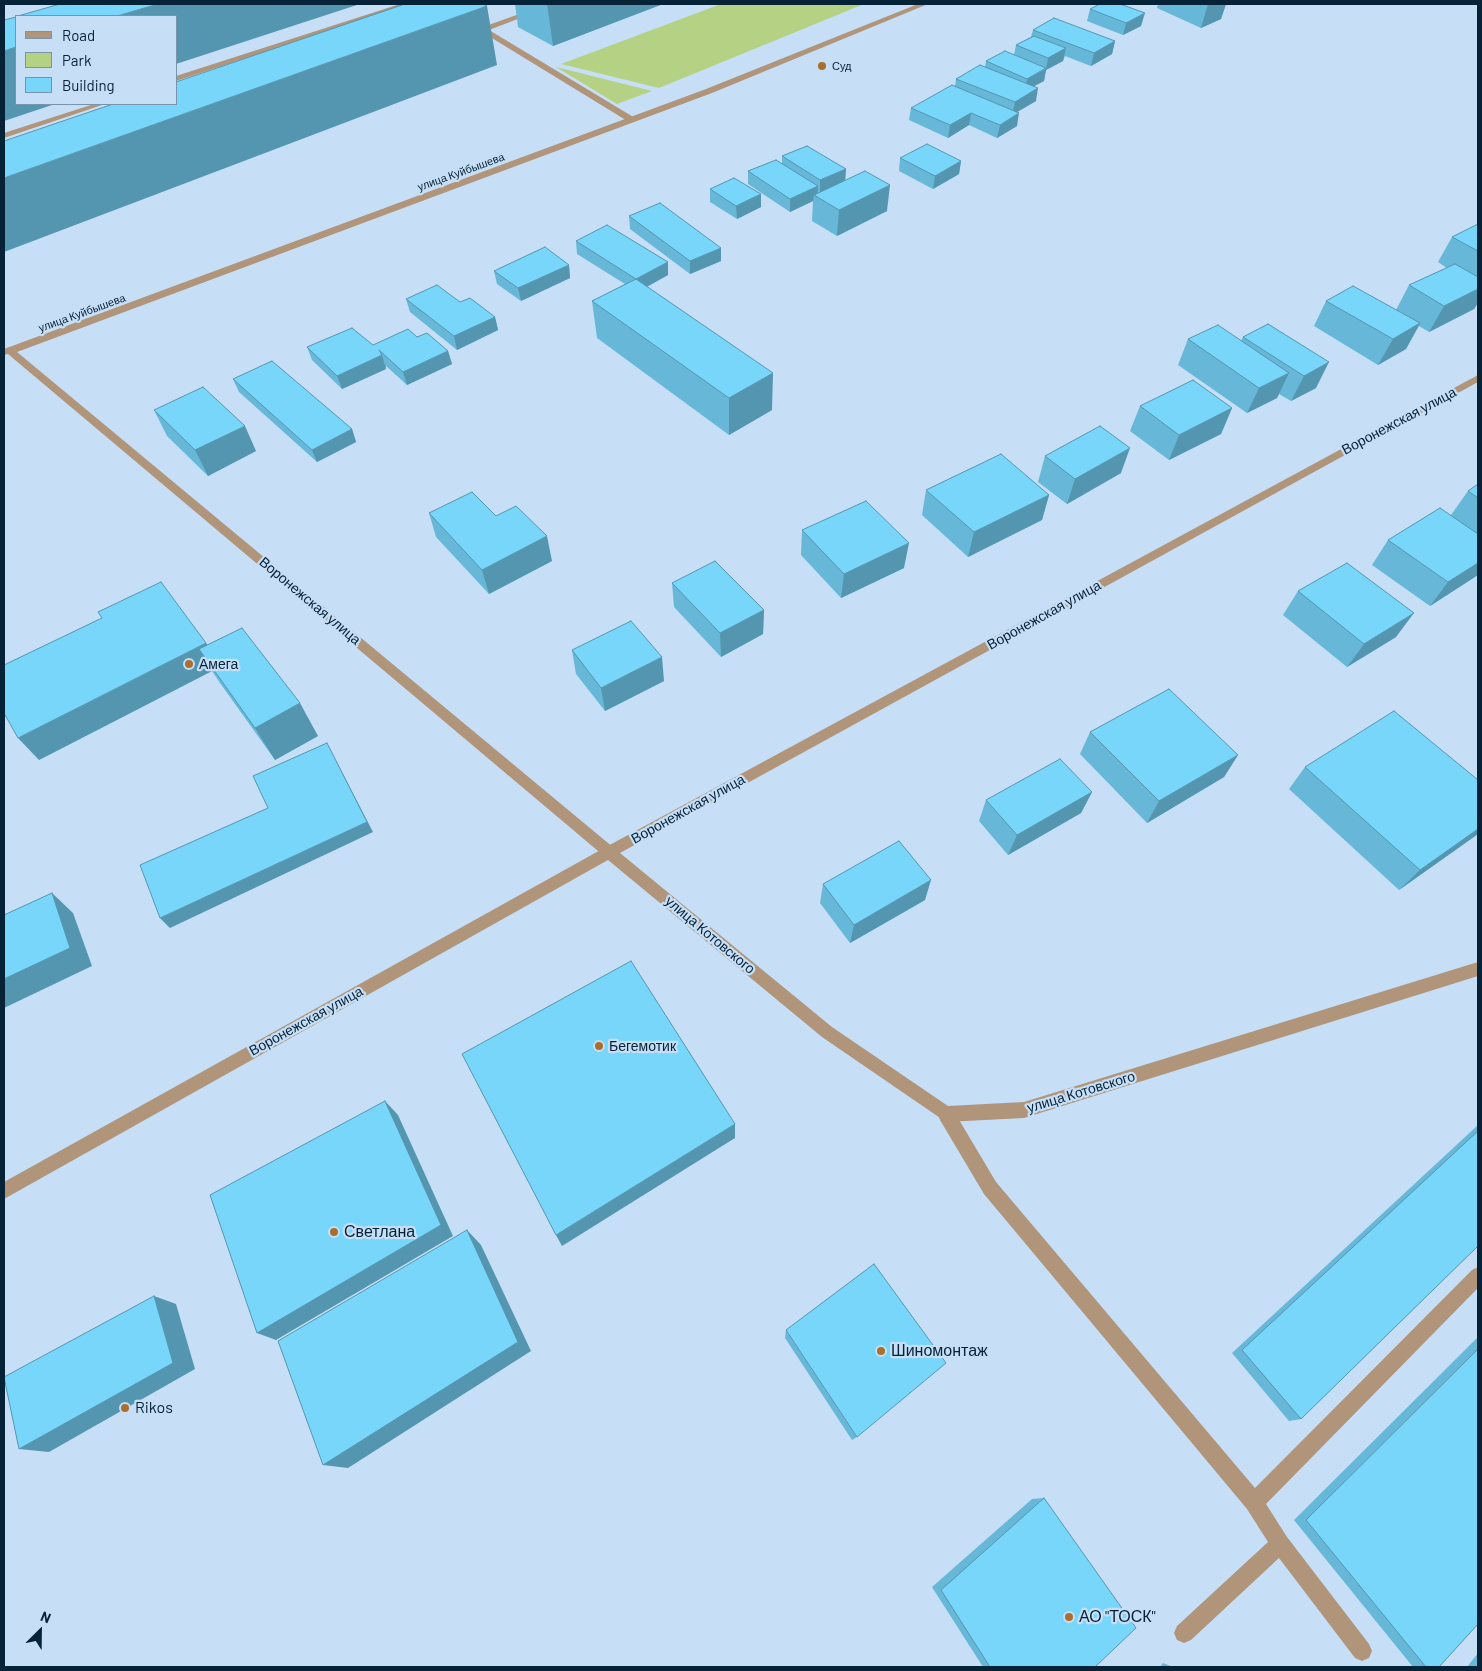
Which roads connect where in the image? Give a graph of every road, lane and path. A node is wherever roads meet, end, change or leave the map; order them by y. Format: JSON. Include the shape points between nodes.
{"nodes":[{"id":1,"x":406,"y":4,"type":"edge"},
{"id":2,"x":554,"y":4,"type":"edge"},
{"id":3,"x":924,"y":4,"type":"edge"},
{"id":4,"x":466,"y":19,"type":"dead end"},
{"id":5,"x":482,"y":29,"type":"junction"},
{"id":6,"x":464,"y":36,"type":"edge"},
{"id":7,"x":178,"y":78,"type":"edge"},
{"id":8,"x":98,"y":105,"type":"edge"},
{"id":9,"x":632,"y":120,"type":"junction"},
{"id":10,"x":4,"y":136,"type":"edge"},
{"id":11,"x":7,"y":352,"type":"edge"},
{"id":12,"x":1478,"y":378,"type":"edge"},
{"id":13,"x":609,"y":852,"type":"junction"},
{"id":14,"x":1478,"y":969,"type":"edge"},
{"id":15,"x":946,"y":1114,"type":"junction"},
{"id":16,"x":4,"y":1191,"type":"edge"},
{"id":17,"x":1478,"y":1276,"type":"edge"},
{"id":18,"x":1254,"y":1502,"type":"junction"},
{"id":19,"x":1280,"y":1544,"type":"junction"},
{"id":20,"x":1184,"y":1633,"type":"dead end"},
{"id":21,"x":1362,"y":1650,"type":"dead end"}],
"edges":[{"from":1,"to":7,"type":"street"},
{"from":2,"to":5,"type":"street"},
{"from":3,"to":9,"type":"street","name":"улица Куйбышева"},
{"from":4,"to":5,"type":"street"},
{"from":5,"to":6,"type":"street"},
{"from":5,"to":9,"type":"street"},
{"from":8,"to":10,"type":"street"},
{"from":9,"to":11,"type":"street","name":"улица Куйбышева"},
{"from":11,"to":13,"type":"street","name":"Воронежская улица"},
{"from":12,"to":13,"type":"street","name":"Воронежская улица"},
{"from":13,"to":15,"type":"street","name":"улица Котовского","via":[[826,1032]]},
{"from":13,"to":16,"type":"street","name":"Воронежская улица"},
{"from":14,"to":15,"type":"street","name":"улица Котовского","via":[[1024,1110]]},
{"from":15,"to":18,"type":"street","via":[[990,1188]]},
{"from":17,"to":18,"type":"street"},
{"from":18,"to":19,"type":"street"},
{"from":19,"to":20,"type":"street"},
{"from":19,"to":21,"type":"street"}]}
